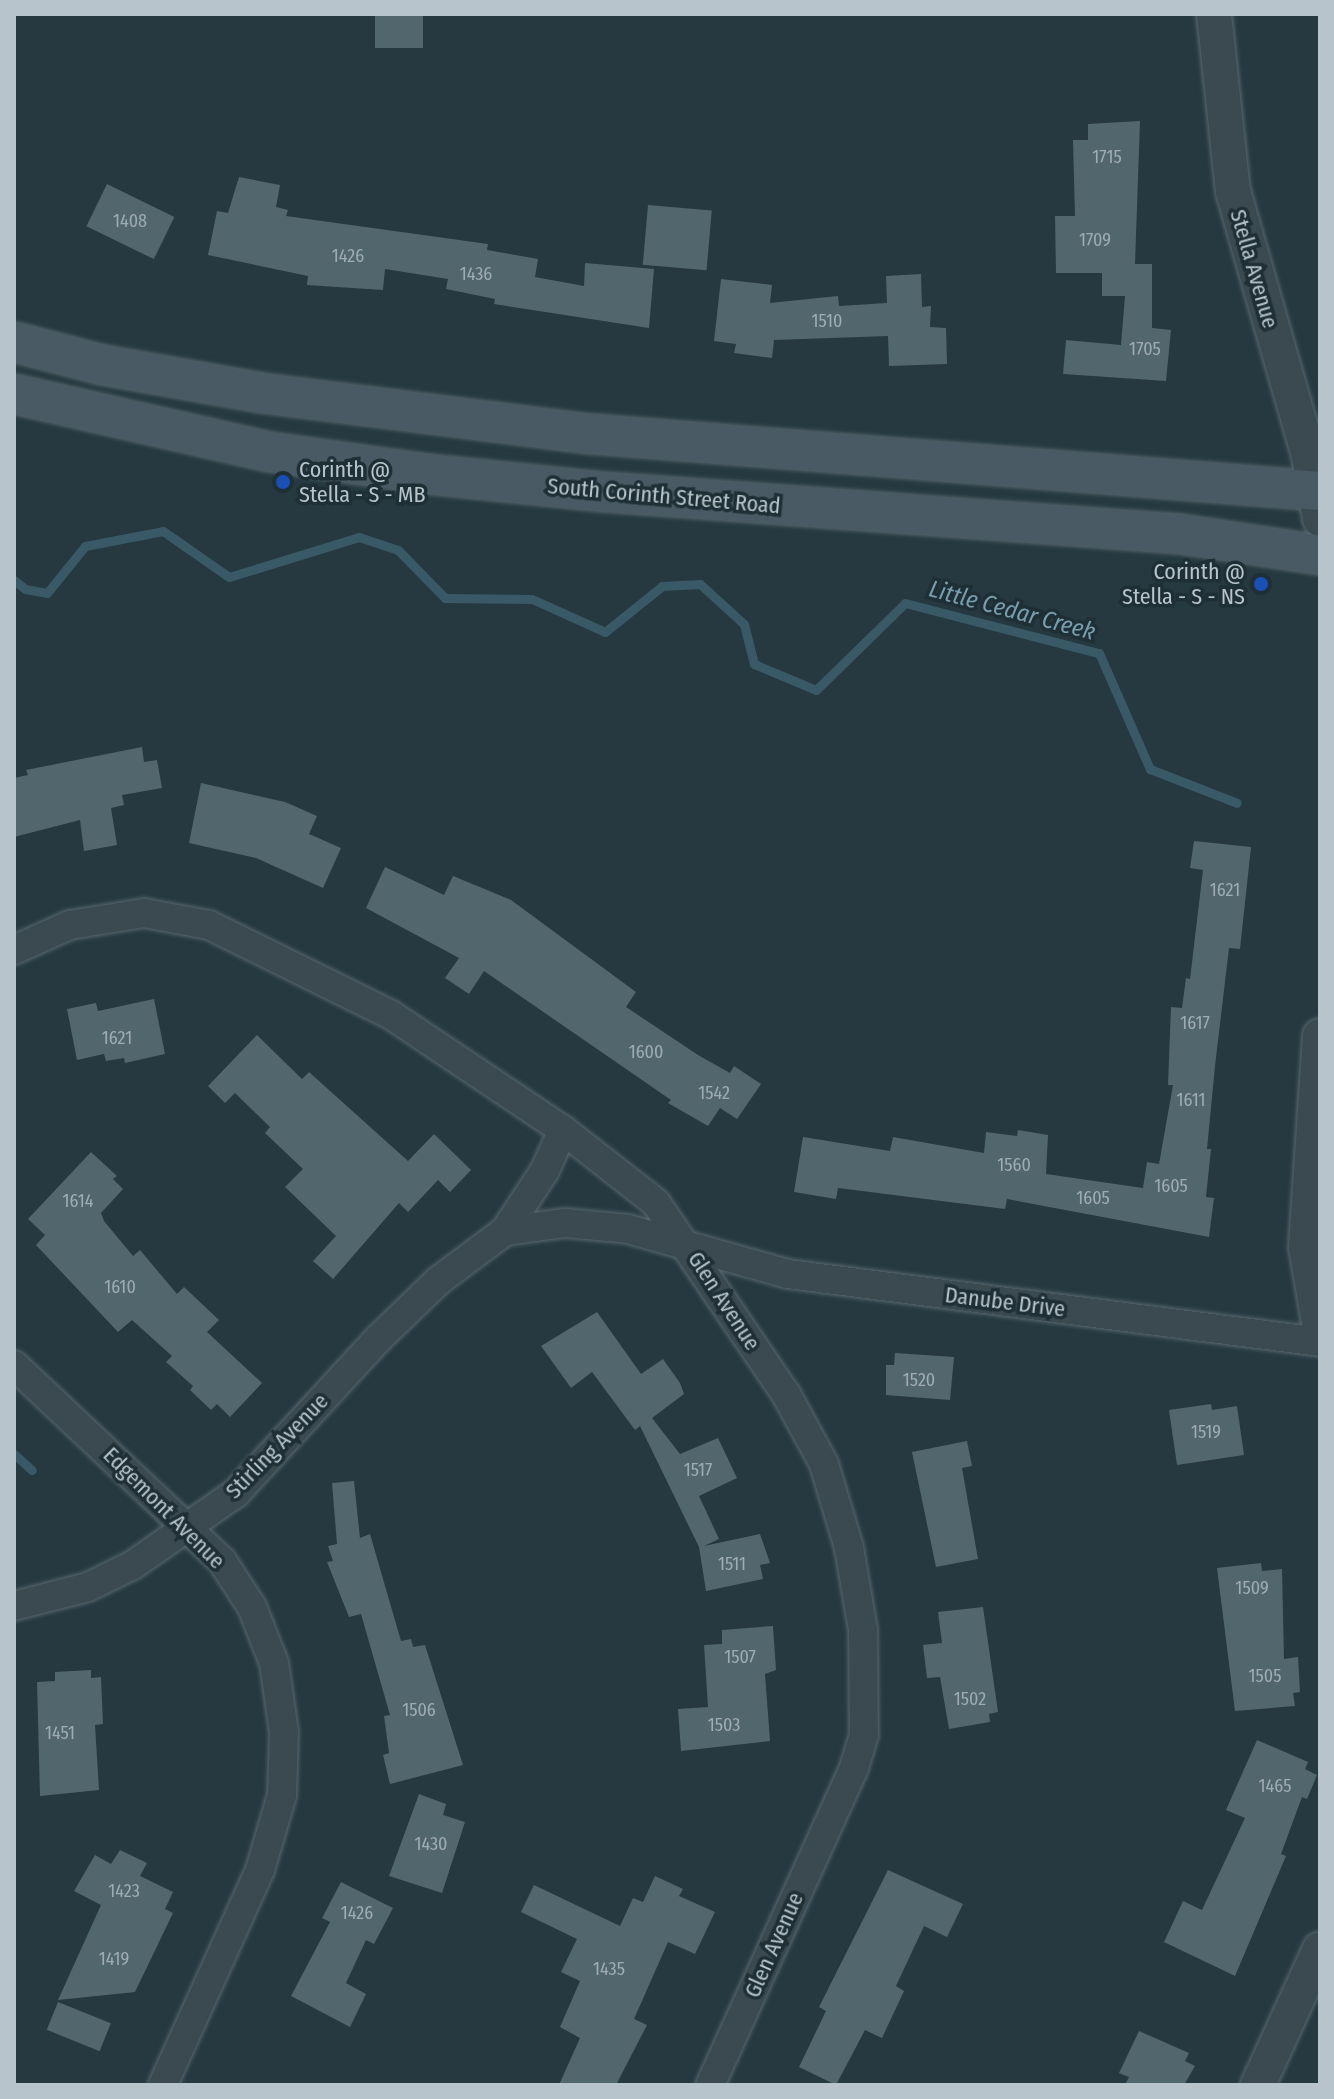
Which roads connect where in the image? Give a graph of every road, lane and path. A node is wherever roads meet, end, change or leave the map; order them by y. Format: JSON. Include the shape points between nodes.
{"nodes":[{"id":1,"x":1214,"y":14,"type":"edge"},
{"id":2,"x":14,"y":342,"type":"edge"},
{"id":3,"x":14,"y":394,"type":"edge"},
{"id":4,"x":1319,"y":500,"type":"edge"},
{"id":5,"x":1320,"y":555,"type":"edge"},
{"id":6,"x":14,"y":950,"type":"edge"},
{"id":7,"x":1320,"y":1036,"type":"edge"},
{"id":8,"x":563,"y":1130,"type":"junction"},
{"id":9,"x":505,"y":1231,"type":"junction"},
{"id":10,"x":691,"y":1249,"type":"junction"},
{"id":11,"x":1320,"y":1329,"type":"edge"},
{"id":12,"x":1320,"y":1342,"type":"edge"},
{"id":13,"x":14,"y":1365,"type":"edge"},
{"id":14,"x":190,"y":1529,"type":"junction"},
{"id":15,"x":14,"y":1606,"type":"edge"},
{"id":16,"x":1320,"y":1949,"type":"edge"},
{"id":17,"x":163,"y":2085,"type":"edge"},
{"id":18,"x":710,"y":2085,"type":"edge"},
{"id":19,"x":1258,"y":2085,"type":"edge"}],
"edges":[{"from":1,"to":4,"type":"street","name":"Stella Avenue","via":[[1233,191]]},
{"from":2,"to":4,"type":"main road","via":[[103,365],[261,393],[592,434]]},
{"from":3,"to":5,"type":"main road","name":"South Corinth Street Road","via":[[270,452],[427,474],[1180,534]]},
{"from":6,"to":8,"type":"street","name":"Glen Avenue","via":[[70,925],[144,913],[209,925],[391,1015]]},
{"from":7,"to":11,"type":"street","via":[[1306,1247]]},
{"from":8,"to":9,"type":"street","name":"Stirling Avenue","via":[[545,1170]]},
{"from":8,"to":10,"type":"street","name":"Glen Avenue","via":[[656,1203]]},
{"from":9,"to":10,"type":"street","name":"Stirling Avenue","via":[[565,1223],[628,1229]]},
{"from":9,"to":14,"type":"street","name":"Stirling Avenue","via":[[438,1281],[236,1493]]},
{"from":10,"to":12,"type":"street","name":"Danube Drive","via":[[788,1274]]},
{"from":10,"to":18,"type":"street","name":"Glen Avenue","via":[[786,1394],[824,1464],[849,1548],[863,1630],[866,1696],[864,1735],[854,1768]]},
{"from":13,"to":14,"type":"street","name":"Edgemont Avenue"},
{"from":14,"to":15,"type":"street","name":"Stirling Avenue","via":[[88,1587]]},
{"from":14,"to":17,"type":"street","name":"Edgemont Avenue","via":[[222,1561],[252,1607],[274,1663],[284,1732],[282,1795],[260,1870]]},
{"from":16,"to":19,"type":"street"}]}
